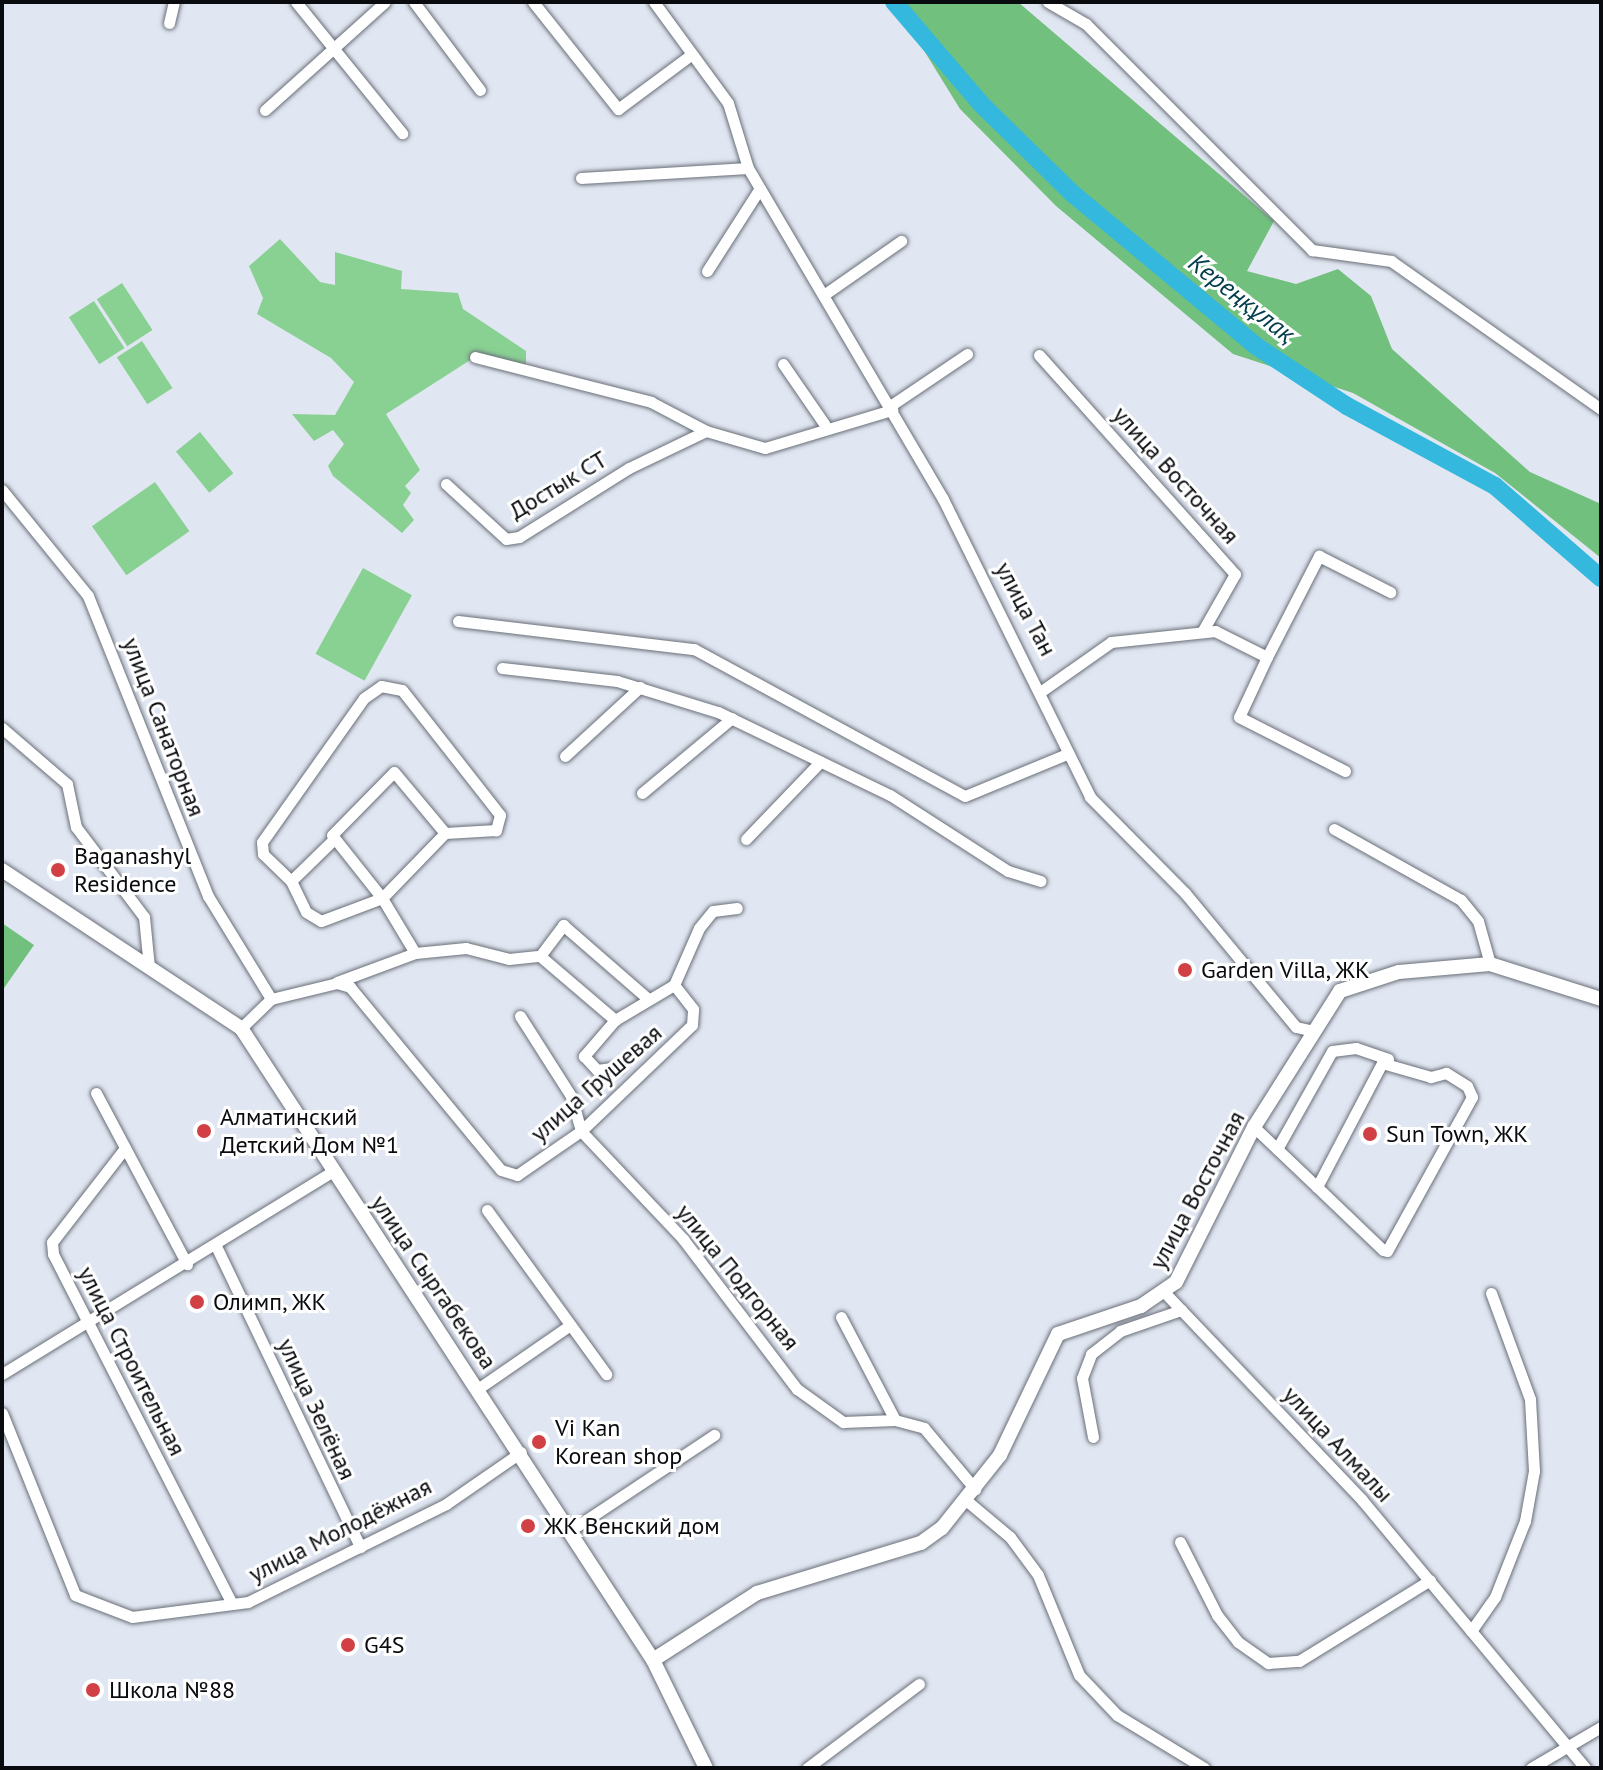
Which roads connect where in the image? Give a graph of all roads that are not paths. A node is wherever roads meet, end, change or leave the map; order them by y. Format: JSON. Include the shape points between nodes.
{"nodes":[{"id":1,"x":174,"y":2,"type":"edge"},
{"id":2,"x":296,"y":2,"type":"edge"},
{"id":3,"x":385,"y":2,"type":"edge"},
{"id":4,"x":414,"y":2,"type":"edge"},
{"id":5,"x":533,"y":2,"type":"edge"},
{"id":6,"x":654,"y":2,"type":"edge"},
{"id":7,"x":1048,"y":2,"type":"edge"},
{"id":8,"x":169,"y":23,"type":"dead end"},
{"id":9,"x":333,"y":50,"type":"junction"},
{"id":10,"x":692,"y":54,"type":"junction"},
{"id":11,"x":480,"y":90,"type":"dead end"},
{"id":12,"x":265,"y":110,"type":"dead end"},
{"id":13,"x":402,"y":133,"type":"dead end"},
{"id":14,"x":748,"y":168,"type":"junction"},
{"id":15,"x":581,"y":178,"type":"dead end"},
{"id":16,"x":760,"y":188,"type":"junction"},
{"id":17,"x":901,"y":241,"type":"dead end"},
{"id":18,"x":707,"y":271,"type":"dead end"},
{"id":19,"x":825,"y":294,"type":"junction"},
{"id":20,"x":967,"y":354,"type":"dead end"},
{"id":21,"x":1039,"y":355,"type":"dead end"},
{"id":22,"x":475,"y":357,"type":"dead end"},
{"id":23,"x":783,"y":364,"type":"dead end"},
{"id":24,"x":891,"y":408,"type":"junction"},
{"id":25,"x":1601,"y":409,"type":"edge"},
{"id":26,"x":825,"y":425,"type":"junction"},
{"id":27,"x":706,"y":431,"type":"junction"},
{"id":28,"x":446,"y":484,"type":"dead end"},
{"id":29,"x":2,"y":490,"type":"edge"},
{"id":30,"x":1390,"y":592,"type":"dead end"},
{"id":31,"x":458,"y":621,"type":"dead end"},
{"id":32,"x":1202,"y":632,"type":"junction"},
{"id":33,"x":1267,"y":657,"type":"junction"},
{"id":34,"x":502,"y":668,"type":"dead end"},
{"id":35,"x":640,"y":687,"type":"junction"},
{"id":36,"x":1043,"y":690,"type":"junction"},
{"id":37,"x":732,"y":718,"type":"junction"},
{"id":38,"x":2,"y":728,"type":"edge"},
{"id":39,"x":1067,"y":754,"type":"junction"},
{"id":40,"x":565,"y":756,"type":"dead end"},
{"id":41,"x":820,"y":762,"type":"junction"},
{"id":42,"x":1345,"y":771,"type":"dead end"},
{"id":43,"x":642,"y":793,"type":"dead end"},
{"id":44,"x":1334,"y":829,"type":"dead end"},
{"id":45,"x":445,"y":833,"type":"junction"},
{"id":46,"x":746,"y":839,"type":"dead end"},
{"id":47,"x":332,"y":841,"type":"junction"},
{"id":48,"x":2,"y":870,"type":"edge"},
{"id":49,"x":291,"y":881,"type":"junction"},
{"id":50,"x":1040,"y":881,"type":"dead end"},
{"id":51,"x":382,"y":898,"type":"junction"},
{"id":52,"x":737,"y":908,"type":"dead end"},
{"id":53,"x":415,"y":953,"type":"junction"},
{"id":54,"x":540,"y":956,"type":"junction"},
{"id":55,"x":1490,"y":964,"type":"junction"},
{"id":56,"x":149,"y":967,"type":"junction"},
{"id":57,"x":337,"y":983,"type":"junction"},
{"id":58,"x":674,"y":985,"type":"junction"},
{"id":59,"x":271,"y":999,"type":"junction"},
{"id":60,"x":648,"y":999,"type":"junction"},
{"id":61,"x":1601,"y":999,"type":"edge"},
{"id":62,"x":520,"y":1016,"type":"dead end"},
{"id":63,"x":615,"y":1020,"type":"junction"},
{"id":64,"x":241,"y":1028,"type":"junction"},
{"id":65,"x":1309,"y":1030,"type":"junction"},
{"id":66,"x":1388,"y":1059,"type":"junction"},
{"id":67,"x":618,"y":1067,"type":"dead end"},
{"id":68,"x":96,"y":1093,"type":"dead end"},
{"id":69,"x":1254,"y":1127,"type":"junction"},
{"id":70,"x":581,"y":1131,"type":"junction"},
{"id":71,"x":125,"y":1148,"type":"junction"},
{"id":72,"x":1277,"y":1149,"type":"junction"},
{"id":73,"x":333,"y":1171,"type":"junction"},
{"id":74,"x":1317,"y":1187,"type":"junction"},
{"id":75,"x":487,"y":1210,"type":"dead end"},
{"id":76,"x":216,"y":1246,"type":"junction"},
{"id":77,"x":187,"y":1264,"type":"junction"},
{"id":78,"x":1491,"y":1293,"type":"dead end"},
{"id":79,"x":1166,"y":1294,"type":"junction"},
{"id":80,"x":1181,"y":1310,"type":"junction"},
{"id":81,"x":841,"y":1317,"type":"dead end"},
{"id":82,"x":86,"y":1325,"type":"junction"},
{"id":83,"x":566,"y":1328,"type":"junction"},
{"id":84,"x":2,"y":1374,"type":"edge"},
{"id":85,"x":606,"y":1374,"type":"dead end"},
{"id":86,"x":479,"y":1388,"type":"junction"},
{"id":87,"x":2,"y":1413,"type":"edge"},
{"id":88,"x":895,"y":1420,"type":"junction"},
{"id":89,"x":714,"y":1435,"type":"dead end"},
{"id":90,"x":1093,"y":1437,"type":"dead end"},
{"id":91,"x":521,"y":1452,"type":"junction"},
{"id":92,"x":971,"y":1495,"type":"junction"},
{"id":93,"x":571,"y":1530,"type":"junction"},
{"id":94,"x":1180,"y":1542,"type":"dead end"},
{"id":95,"x":360,"y":1547,"type":"junction"},
{"id":96,"x":1430,"y":1580,"type":"junction"},
{"id":97,"x":232,"y":1604,"type":"junction"},
{"id":98,"x":1471,"y":1631,"type":"junction"},
{"id":99,"x":653,"y":1660,"type":"junction"},
{"id":100,"x":919,"y":1684,"type":"dead end"},
{"id":101,"x":1601,"y":1727,"type":"edge"},
{"id":102,"x":1566,"y":1743,"type":"junction"},
{"id":103,"x":706,"y":1768,"type":"edge"},
{"id":104,"x":807,"y":1768,"type":"edge"},
{"id":105,"x":1204,"y":1768,"type":"edge"},
{"id":106,"x":1531,"y":1768,"type":"edge"},
{"id":107,"x":1585,"y":1768,"type":"edge"}],
"edges":[{"from":1,"to":8,"type":"street"},
{"from":2,"to":9,"type":"street"},
{"from":3,"to":9,"type":"street"},
{"from":4,"to":11,"type":"street"},
{"from":5,"to":10,"type":"street","via":[[618,109]]},
{"from":6,"to":10,"type":"street","name":"улица Тан"},
{"from":7,"to":25,"type":"street","via":[[1086,24],[1312,250],[1391,261]]},
{"from":9,"to":12,"type":"street"},
{"from":9,"to":13,"type":"street"},
{"from":10,"to":14,"type":"street","name":"улица Тан","via":[[728,103]]},
{"from":14,"to":15,"type":"street"},
{"from":14,"to":16,"type":"street","name":"улица Тан"},
{"from":16,"to":18,"type":"street"},
{"from":16,"to":19,"type":"street","name":"улица Тан"},
{"from":17,"to":19,"type":"street"},
{"from":19,"to":24,"type":"street","name":"улица Тан"},
{"from":20,"to":24,"type":"street"},
{"from":21,"to":32,"type":"street","name":"улица Восточная","via":[[1235,574]]},
{"from":22,"to":27,"type":"street","via":[[651,402]]},
{"from":23,"to":26,"type":"street"},
{"from":24,"to":26,"type":"street"},
{"from":24,"to":36,"type":"street","name":"улица Тан"},
{"from":26,"to":27,"type":"street","via":[[765,448]]},
{"from":27,"to":28,"type":"street","name":"Достык СТ","via":[[629,468],[519,537],[495,532]]},
{"from":29,"to":59,"type":"street","name":"улица Санаторная","via":[[88,596],[208,896]]},
{"from":30,"to":33,"type":"street","via":[[1319,556]]},
{"from":31,"to":39,"type":"street","via":[[694,649],[965,796]]},
{"from":32,"to":33,"type":"street","via":[[1215,631]]},
{"from":32,"to":36,"type":"street","via":[[1111,642]]},
{"from":33,"to":42,"type":"street","via":[[1239,717]]},
{"from":34,"to":35,"type":"street"},
{"from":35,"to":37,"type":"street"},
{"from":35,"to":40,"type":"street"},
{"from":36,"to":39,"type":"street","name":"улица Тан"},
{"from":37,"to":41,"type":"street"},
{"from":37,"to":43,"type":"street"},
{"from":38,"to":56,"type":"street","via":[[67,784],[76,827],[144,917]]},
{"from":39,"to":65,"type":"street","name":"улица Тан","via":[[1102,813],[1185,893],[1296,1027]]},
{"from":41,"to":46,"type":"street"},
{"from":41,"to":50,"type":"street","via":[[890,795],[1008,871]]},
{"from":44,"to":55,"type":"street","via":[[1461,900],[1478,921]]},
{"from":45,"to":47,"type":"street","via":[[394,772]]},
{"from":45,"to":49,"type":"street","via":[[496,830],[500,815],[402,690],[381,686],[364,698],[262,842],[263,854]]},
{"from":45,"to":51,"type":"street"},
{"from":47,"to":49,"type":"street"},
{"from":47,"to":51,"type":"street"},
{"from":48,"to":56,"type":"street","name":"улица Сыргабекова"},
{"from":49,"to":51,"type":"street","via":[[306,912],[321,921]]},
{"from":51,"to":53,"type":"street"},
{"from":52,"to":58,"type":"street","via":[[713,911],[699,928]]},
{"from":53,"to":54,"type":"street","via":[[466,948],[509,959]]},
{"from":53,"to":57,"type":"street"},
{"from":54,"to":60,"type":"street","via":[[563,925]]},
{"from":54,"to":63,"type":"street"},
{"from":55,"to":61,"type":"street"},
{"from":55,"to":65,"type":"street","name":"улица Восточная","via":[[1399,972],[1340,991]]},
{"from":56,"to":64,"type":"street","name":"улица Сыргабекова"},
{"from":57,"to":59,"type":"street"},
{"from":57,"to":70,"type":"street","name":"улица Грушевая","via":[[350,987],[507,1175]]},
{"from":58,"to":60,"type":"street"},
{"from":58,"to":70,"type":"street","name":"улица Грушевая","via":[[693,1009],[692,1025]]},
{"from":59,"to":64,"type":"street"},
{"from":60,"to":63,"type":"street"},
{"from":62,"to":70,"type":"street","name":"улица Подгорная","via":[[571,1096]]},
{"from":63,"to":67,"type":"street","via":[[584,1056],[597,1070]]},
{"from":64,"to":73,"type":"street","name":"улица Сыргабекова"},
{"from":65,"to":69,"type":"street","name":"улица Восточная"},
{"from":66,"to":72,"type":"street","via":[[1356,1048],[1332,1051]]},
{"from":66,"to":74,"type":"street"},
{"from":66,"to":74,"type":"street","via":[[1417,1075],[1459,1077],[1472,1097],[1389,1248]]},
{"from":68,"to":71,"type":"street"},
{"from":69,"to":72,"type":"street"},
{"from":69,"to":79,"type":"street","name":"улица Восточная"},
{"from":70,"to":88,"type":"street","name":"улица Подгорная","via":[[683,1239],[807,1398],[843,1422]]},
{"from":71,"to":77,"type":"street"},
{"from":71,"to":82,"type":"street","name":"улица Строительная","via":[[52,1242]]},
{"from":72,"to":74,"type":"street"},
{"from":73,"to":76,"type":"street"},
{"from":73,"to":86,"type":"street","name":"улица Сыргабекова"},
{"from":75,"to":83,"type":"street"},
{"from":76,"to":77,"type":"street"},
{"from":76,"to":95,"type":"street","name":"улица Зелёная"},
{"from":77,"to":82,"type":"street"},
{"from":78,"to":98,"type":"street","via":[[1530,1399],[1534,1471],[1525,1521],[1495,1597]]},
{"from":79,"to":80,"type":"street","name":"улица Алмалы"},
{"from":79,"to":92,"type":"street","name":"улица Восточная","via":[[1058,1334],[1019,1421]]},
{"from":80,"to":90,"type":"street","via":[[1120,1331],[1091,1354],[1082,1378]]},
{"from":80,"to":96,"type":"street","name":"улица Алмалы"},
{"from":81,"to":88,"type":"street"},
{"from":82,"to":84,"type":"street"},
{"from":82,"to":97,"type":"street","name":"улица Строительная"},
{"from":83,"to":85,"type":"street"},
{"from":83,"to":86,"type":"street"},
{"from":86,"to":91,"type":"street","name":"улица Сыргабекова"},
{"from":87,"to":97,"type":"street","name":"улица Молодёжная","via":[[75,1595],[132,1617]]},
{"from":88,"to":92,"type":"street","name":"улица Подгорная","via":[[924,1428]]},
{"from":89,"to":93,"type":"street"},
{"from":91,"to":93,"type":"street","name":"улица Сыргабекова"},
{"from":91,"to":95,"type":"street","name":"улица Молодёжная","via":[[446,1504]]},
{"from":92,"to":99,"type":"street","name":"улица Восточная","via":[[921,1543],[757,1593]]},
{"from":92,"to":105,"type":"street","name":"улица Подгорная","via":[[1038,1575],[1079,1675],[1117,1715]]},
{"from":93,"to":99,"type":"street","name":"улица Сыргабекова"},
{"from":94,"to":96,"type":"street","via":[[1217,1615],[1238,1642],[1268,1663],[1299,1661]]},
{"from":95,"to":97,"type":"street","name":"улица Молодёжная"},
{"from":96,"to":98,"type":"street","name":"улица Алмалы"},
{"from":98,"to":102,"type":"street","name":"улица Алмалы"},
{"from":99,"to":103,"type":"street","name":"улица Сыргабекова"},
{"from":100,"to":104,"type":"street"},
{"from":101,"to":102,"type":"street"},
{"from":102,"to":106,"type":"street"},
{"from":102,"to":107,"type":"street","name":"улица Алмалы"}]}
